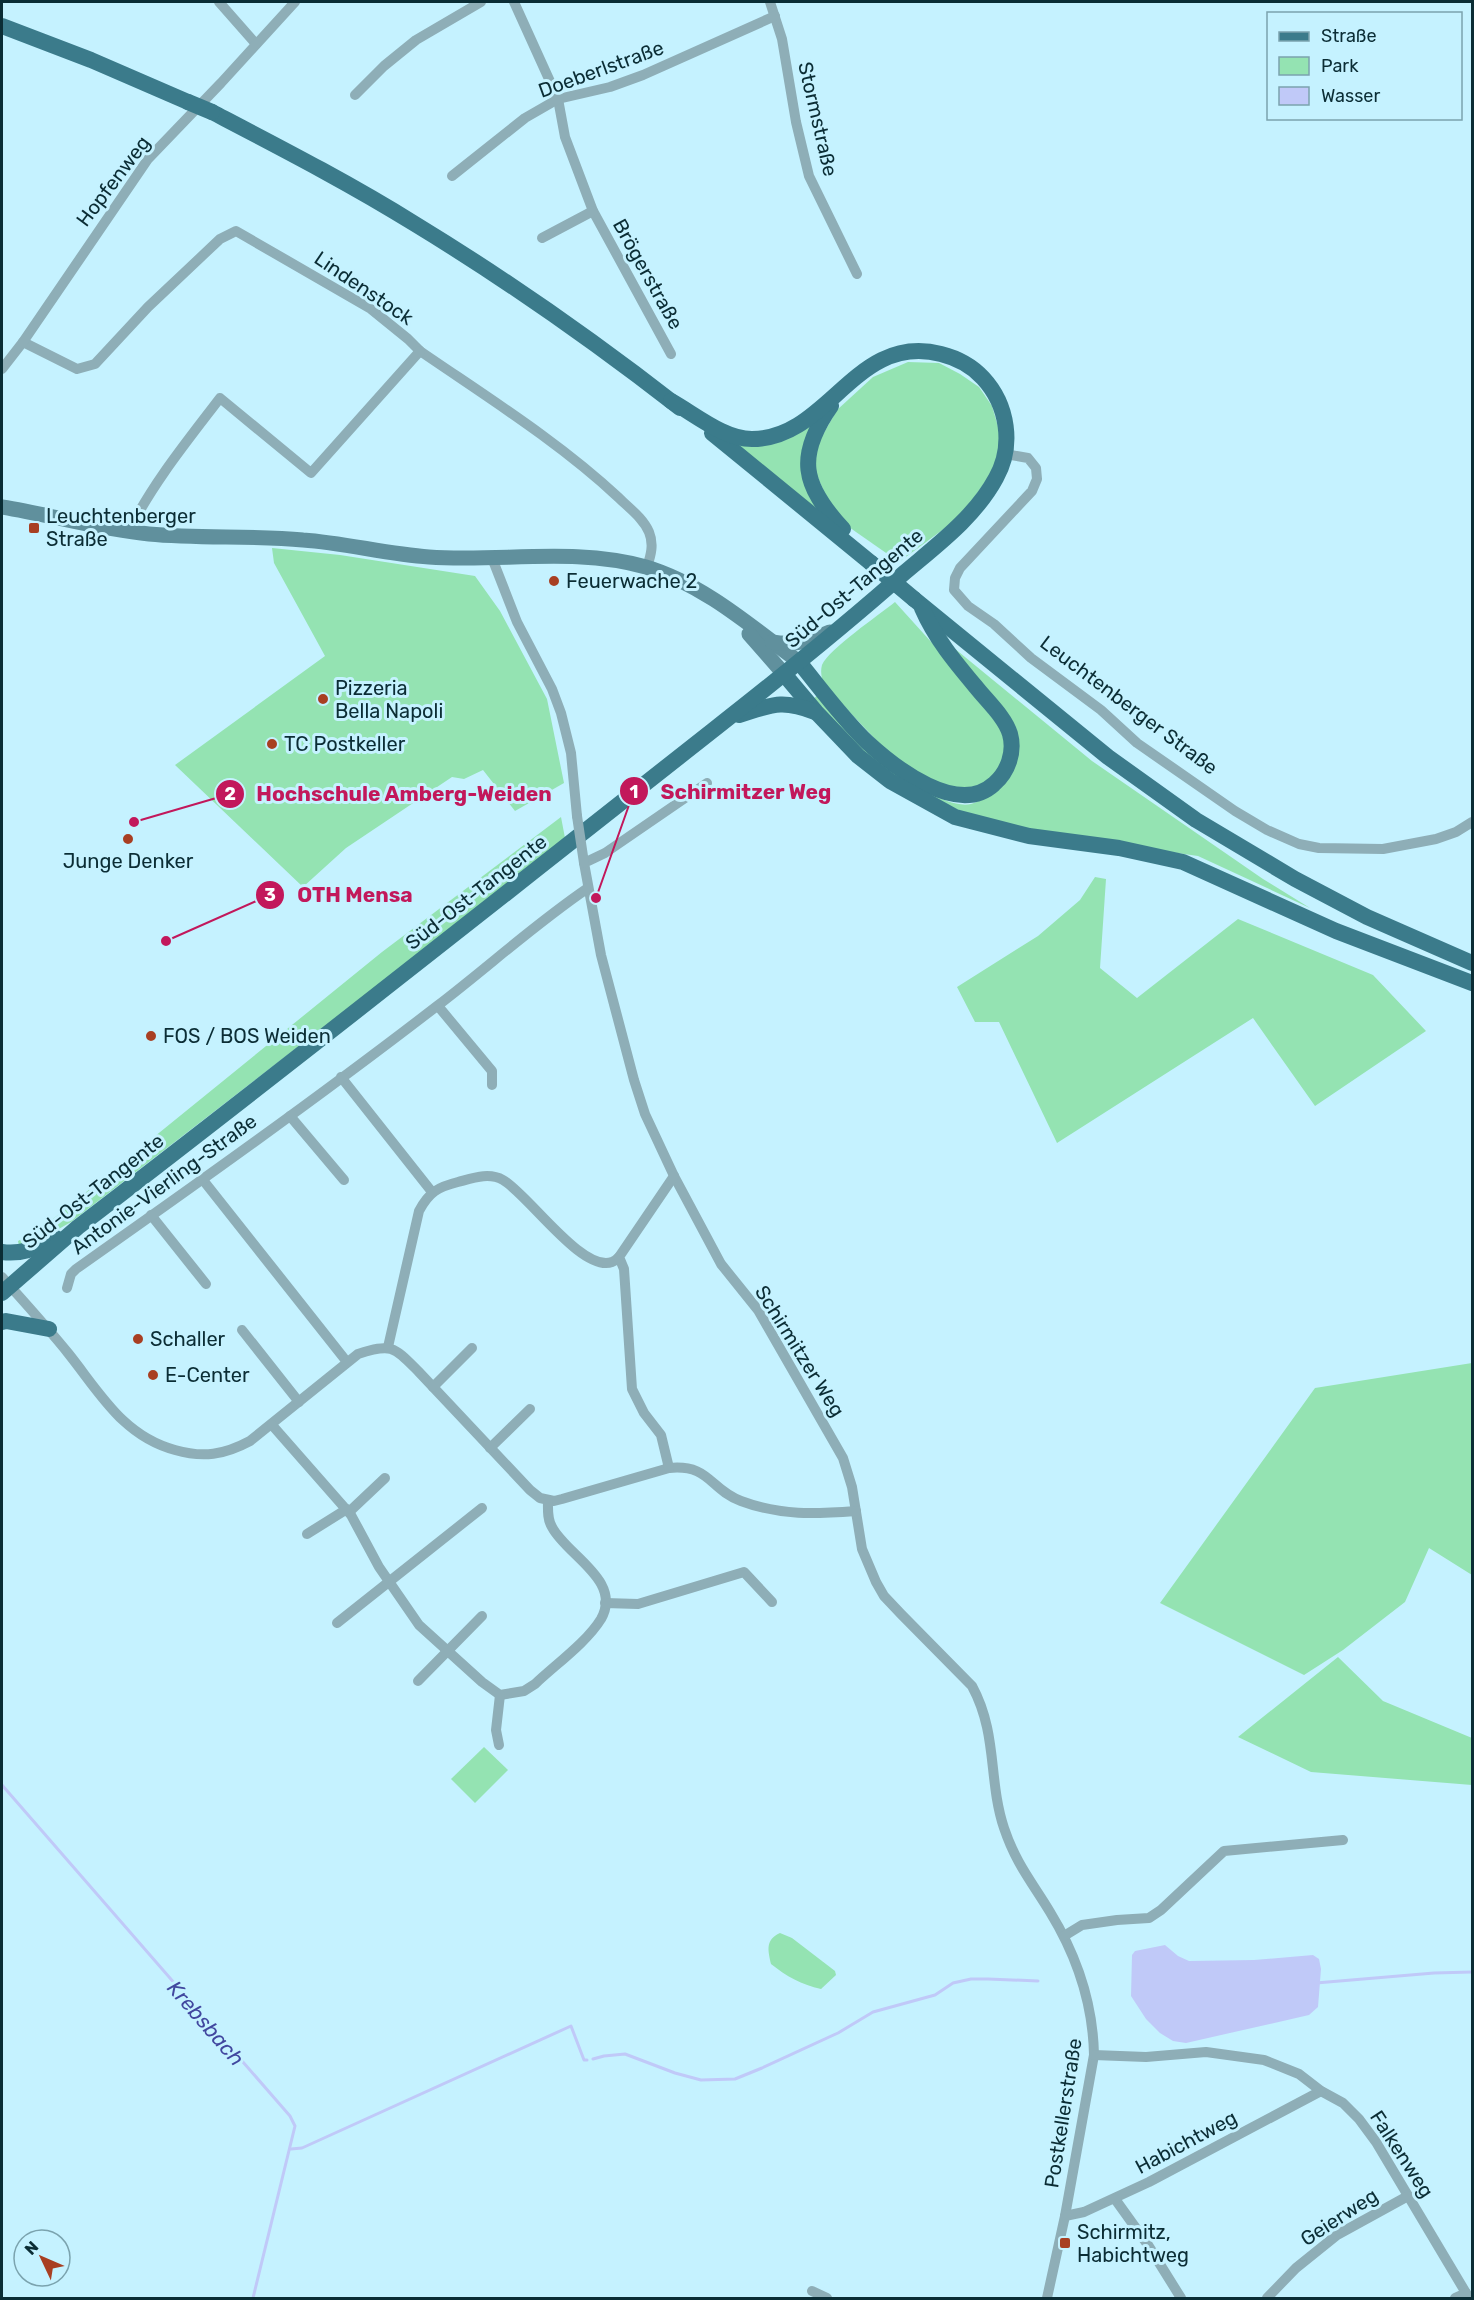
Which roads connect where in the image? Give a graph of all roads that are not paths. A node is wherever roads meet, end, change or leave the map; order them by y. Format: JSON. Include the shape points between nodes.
{"nodes":[{"id":1,"x":219,"y":2,"type":"edge"},
{"id":2,"x":295,"y":2,"type":"edge"},
{"id":3,"x":481,"y":2,"type":"edge"},
{"id":4,"x":514,"y":2,"type":"edge"},
{"id":5,"x":770,"y":2,"type":"edge"},
{"id":6,"x":775,"y":16,"type":"junction"},
{"id":7,"x":2,"y":26,"type":"edge"},
{"id":8,"x":256,"y":44,"type":"junction"},
{"id":9,"x":355,"y":95,"type":"dead end"},
{"id":10,"x":558,"y":99,"type":"junction"},
{"id":11,"x":452,"y":176,"type":"dead end"},
{"id":12,"x":593,"y":211,"type":"junction"},
{"id":13,"x":542,"y":238,"type":"dead end"},
{"id":14,"x":856,"y":274,"type":"dead end"},
{"id":15,"x":23,"y":342,"type":"junction"},
{"id":16,"x":420,"y":351,"type":"junction"},
{"id":17,"x":671,"y":354,"type":"dead end"},
{"id":18,"x":2,"y":369,"type":"edge"},
{"id":19,"x":843,"y":388,"type":"junction"},
{"id":20,"x":671,"y":401,"type":"junction"},
{"id":21,"x":1005,"y":454,"type":"junction"},
{"id":22,"x":2,"y":507,"type":"edge"},
{"id":23,"x":129,"y":531,"type":"junction"},
{"id":24,"x":492,"y":558,"type":"junction"},
{"id":25,"x":865,"y":558,"type":"junction"},
{"id":26,"x":647,"y":567,"type":"junction"},
{"id":27,"x":917,"y":602,"type":"junction"},
{"id":28,"x":722,"y":606,"type":"junction"},
{"id":29,"x":841,"y":627,"type":"junction"},
{"id":30,"x":771,"y":642,"type":"junction"},
{"id":31,"x":799,"y":662,"type":"junction"},
{"id":32,"x":784,"y":674,"type":"junction"},
{"id":33,"x":816,"y":712,"type":"junction"},
{"id":34,"x":729,"y":718,"type":"junction"},
{"id":35,"x":707,"y":783,"type":"dead end"},
{"id":36,"x":1473,"y":822,"type":"edge"},
{"id":37,"x":584,"y":863,"type":"junction"},
{"id":38,"x":588,"y":888,"type":"junction"},
{"id":39,"x":1473,"y":963,"type":"edge"},
{"id":40,"x":1473,"y":983,"type":"edge"},
{"id":41,"x":438,"y":1006,"type":"junction"},
{"id":42,"x":341,"y":1077,"type":"junction"},
{"id":43,"x":492,"y":1085,"type":"dead end"},
{"id":44,"x":290,"y":1116,"type":"junction"},
{"id":45,"x":674,"y":1176,"type":"junction"},
{"id":46,"x":203,"y":1180,"type":"junction"},
{"id":47,"x":344,"y":1180,"type":"dead end"},
{"id":48,"x":432,"y":1192,"type":"junction"},
{"id":49,"x":151,"y":1215,"type":"junction"},
{"id":50,"x":78,"y":1227,"type":"junction"},
{"id":51,"x":2,"y":1252,"type":"edge"},
{"id":52,"x":619,"y":1257,"type":"junction"},
{"id":53,"x":206,"y":1284,"type":"dead end"},
{"id":54,"x":4,"y":1285,"type":"edge"},
{"id":55,"x":67,"y":1288,"type":"dead end"},
{"id":56,"x":2,"y":1322,"type":"edge"},
{"id":57,"x":49,"y":1329,"type":"junction"},
{"id":58,"x":242,"y":1330,"type":"dead end"},
{"id":59,"x":388,"y":1347,"type":"junction"},
{"id":60,"x":472,"y":1348,"type":"dead end"},
{"id":61,"x":347,"y":1362,"type":"junction"},
{"id":62,"x":433,"y":1387,"type":"junction"},
{"id":63,"x":299,"y":1402,"type":"junction"},
{"id":64,"x":530,"y":1409,"type":"dead end"},
{"id":65,"x":272,"y":1425,"type":"junction"},
{"id":66,"x":490,"y":1448,"type":"junction"},
{"id":67,"x":669,"y":1468,"type":"junction"},
{"id":68,"x":386,"y":1478,"type":"dead end"},
{"id":69,"x":548,"y":1500,"type":"junction"},
{"id":70,"x":482,"y":1508,"type":"dead end"},
{"id":71,"x":348,"y":1510,"type":"junction"},
{"id":72,"x":856,"y":1511,"type":"junction"},
{"id":73,"x":307,"y":1534,"type":"dead end"},
{"id":74,"x":388,"y":1582,"type":"junction"},
{"id":75,"x":772,"y":1602,"type":"dead end"},
{"id":76,"x":605,"y":1603,"type":"junction"},
{"id":77,"x":482,"y":1616,"type":"dead end"},
{"id":78,"x":337,"y":1623,"type":"dead end"},
{"id":79,"x":447,"y":1651,"type":"junction"},
{"id":80,"x":418,"y":1681,"type":"dead end"},
{"id":81,"x":500,"y":1695,"type":"junction"},
{"id":82,"x":500,"y":1745,"type":"dead end"},
{"id":83,"x":1343,"y":1840,"type":"dead end"},
{"id":84,"x":1064,"y":1936,"type":"junction"},
{"id":85,"x":1094,"y":2055,"type":"junction"},
{"id":86,"x":1321,"y":2091,"type":"junction"},
{"id":87,"x":1408,"y":2196,"type":"junction"},
{"id":88,"x":1115,"y":2199,"type":"junction"},
{"id":89,"x":1065,"y":2216,"type":"junction"},
{"id":90,"x":812,"y":2291,"type":"dead end"},
{"id":91,"x":1467,"y":2296,"type":"edge"},
{"id":92,"x":827,"y":2298,"type":"edge"},
{"id":93,"x":1047,"y":2298,"type":"edge"},
{"id":94,"x":1181,"y":2298,"type":"edge"},
{"id":95,"x":1267,"y":2298,"type":"edge"},
{"id":96,"x":1455,"y":2298,"type":"edge"}],
"edges":[{"from":1,"to":8,"type":"street"},
{"from":2,"to":8,"type":"street","name":"Hopfenweg"},
{"from":3,"to":9,"type":"street","via":[[416,39]]},
{"from":4,"to":10,"type":"street","name":"Brögerstraße"},
{"from":5,"to":6,"type":"street","name":"Stormstraße"},
{"from":6,"to":10,"type":"street","name":"Doeberlstraße","via":[[643,75]]},
{"from":6,"to":14,"type":"street","name":"Stormstraße","via":[[809,176]]},
{"from":7,"to":20,"type":"main road","bridge":true,"via":[[212,112],[296,156],[414,223],[534,300]]},
{"from":8,"to":15,"type":"street","name":"Hopfenweg","via":[[147,159]]},
{"from":10,"to":11,"type":"street","name":"Doeberlstraße","via":[[525,118]]},
{"from":10,"to":12,"type":"street","name":"Brögerstraße","via":[[565,136]]},
{"from":12,"to":13,"type":"street","name":"Brögerstraße"},
{"from":12,"to":17,"type":"street","name":"Brögerstraße"},
{"from":15,"to":16,"type":"street","name":"Lindenstock","via":[[77,369],[95,364],[220,239],[236,231],[371,309]]},
{"from":15,"to":18,"type":"street","name":"Hopfenweg"},
{"from":16,"to":23,"type":"street","via":[[311,473],[220,398],[136,515]]},
{"from":16,"to":26,"type":"street","name":"Lindenstock","via":[[524,422],[602,482],[635,513],[652,544]]},
{"from":19,"to":20,"type":"main road","via":[[797,426],[758,439],[736,438]]},
{"from":19,"to":21,"type":"main road","via":[[878,360],[903,352],[924,351],[951,357],[986,381],[1000,404],[1006,428]]},
{"from":19,"to":25,"type":"main road","via":[[810,441],[809,471],[818,499]]},
{"from":20,"to":25,"type":"main road"},
{"from":21,"to":29,"type":"main road","name":"Süd-Ost-Tangente","via":[[995,480],[978,506]]},
{"from":21,"to":36,"type":"street","name":"Leuchtenberger Straße","via":[[1028,458],[1036,468],[1035,485],[960,568],[954,590],[968,606],[1137,743],[1235,811],[1299,844],[1383,849],[1436,839]]},
{"from":22,"to":23,"type":"street"},
{"from":23,"to":24,"type":"street","via":[[304,540],[427,557]]},
{"from":24,"to":26,"type":"street","via":[[592,557]]},
{"from":24,"to":37,"type":"street","name":"Schirmitzer Weg","bridge":true,"via":[[517,622],[561,713],[571,753]]},
{"from":25,"to":27,"type":"main road","bridge":true},
{"from":26,"to":28,"type":"street","via":[[692,586]]},
{"from":27,"to":31,"type":"main road","via":[[933,632],[1010,733],[1009,762],[1002,776],[982,792],[945,792],[901,769],[866,741]]},
{"from":27,"to":39,"type":"main road","via":[[1108,757],[1196,820],[1367,917]]},
{"from":28,"to":30,"type":"street"},
{"from":28,"to":32,"type":"street"},
{"from":29,"to":30,"type":"street","via":[[805,643]]},
{"from":29,"to":31,"type":"main road","name":"Süd-Ost-Tangente"},
{"from":30,"to":31,"type":"street"},
{"from":31,"to":32,"type":"main road","name":"Süd-Ost-Tangente"},
{"from":32,"to":33,"type":"main road"},
{"from":32,"to":34,"type":"main road","name":"Süd-Ost-Tangente"},
{"from":33,"to":34,"type":"main road","via":[[781,703]]},
{"from":33,"to":40,"type":"main road","via":[[858,756],[890,781],[955,817],[1029,836],[1183,862],[1336,931]]},
{"from":34,"to":50,"type":"main road","name":"Süd-Ost-Tangente"},
{"from":35,"to":37,"type":"street","via":[[605,853]]},
{"from":37,"to":38,"type":"street","name":"Schirmitzer Weg"},
{"from":38,"to":41,"type":"street","name":"Antonie-Vierling-Straße"},
{"from":38,"to":45,"type":"street","name":"Schirmitzer Weg","via":[[634,1080]]},
{"from":41,"to":42,"type":"street","name":"Antonie-Vierling-Straße"},
{"from":41,"to":43,"type":"street","via":[[492,1071]]},
{"from":42,"to":44,"type":"street","name":"Antonie-Vierling-Straße"},
{"from":42,"to":48,"type":"street"},
{"from":44,"to":46,"type":"street","name":"Antonie-Vierling-Straße"},
{"from":44,"to":47,"type":"street"},
{"from":45,"to":52,"type":"street"},
{"from":45,"to":72,"type":"street","name":"Schirmitzer Weg","via":[[722,1264],[758,1310],[829,1431],[843,1458]]},
{"from":46,"to":49,"type":"street","name":"Antonie-Vierling-Straße"},
{"from":46,"to":61,"type":"street"},
{"from":48,"to":52,"type":"street","via":[[480,1176],[503,1180],[582,1254],[601,1263],[611,1263]]},
{"from":48,"to":59,"type":"street","via":[[419,1211]]},
{"from":49,"to":53,"type":"street"},
{"from":49,"to":55,"type":"street","name":"Antonie-Vierling-Straße","via":[[76,1269]]},
{"from":50,"to":51,"type":"main road","via":[[30,1251]]},
{"from":50,"to":54,"type":"main road","name":"Süd-Ost-Tangente"},
{"from":52,"to":67,"type":"street","via":[[624,1269],[632,1389],[644,1413],[662,1435]]},
{"from":54,"to":57,"type":"street"},
{"from":56,"to":57,"type":"main road"},
{"from":57,"to":65,"type":"street","via":[[123,1422],[156,1445],[192,1455],[208,1455],[239,1447]]},
{"from":58,"to":63,"type":"street"},
{"from":59,"to":61,"type":"street","via":[[358,1354]]},
{"from":59,"to":62,"type":"street"},
{"from":60,"to":62,"type":"street"},
{"from":61,"to":63,"type":"street"},
{"from":62,"to":66,"type":"street"},
{"from":63,"to":65,"type":"street"},
{"from":64,"to":66,"type":"street"},
{"from":65,"to":71,"type":"street"},
{"from":66,"to":69,"type":"street","via":[[530,1490]]},
{"from":67,"to":69,"type":"street"},
{"from":67,"to":72,"type":"street","via":[[693,1468],[740,1501],[773,1510],[809,1515]]},
{"from":68,"to":71,"type":"street"},
{"from":69,"to":76,"type":"street","via":[[553,1530],[595,1574],[602,1585]]},
{"from":70,"to":74,"type":"street"},
{"from":71,"to":73,"type":"street"},
{"from":71,"to":74,"type":"street"},
{"from":72,"to":84,"type":"street","name":"Schirmitzer Weg","via":[[862,1549],[884,1596],[972,1686],[986,1716],[1003,1826],[1017,1863]]},
{"from":74,"to":78,"type":"street"},
{"from":74,"to":79,"type":"street","via":[[418,1625]]},
{"from":75,"to":76,"type":"street","via":[[744,1572],[638,1604]]},
{"from":76,"to":81,"type":"street","via":[[597,1625],[535,1684],[524,1691]]},
{"from":77,"to":79,"type":"street"},
{"from":79,"to":80,"type":"street"},
{"from":79,"to":81,"type":"street"},
{"from":81,"to":82,"type":"street","via":[[496,1730]]},
{"from":83,"to":84,"type":"street","via":[[1224,1851],[1149,1918],[1082,1925]]},
{"from":84,"to":85,"type":"street","name":"Postkellerstraße","via":[[1087,1996]]},
{"from":85,"to":86,"type":"street","name":"Falkenweg","via":[[1238,2055],[1283,2066]]},
{"from":85,"to":89,"type":"street","name":"Postkellerstraße"},
{"from":86,"to":87,"type":"street","name":"Falkenweg","via":[[1344,2103],[1359,2119]]},
{"from":86,"to":88,"type":"street","name":"Habichtweg"},
{"from":87,"to":91,"type":"street","name":"Falkenweg"},
{"from":87,"to":95,"type":"street","name":"Geierweg","via":[[1336,2235]]},
{"from":88,"to":89,"type":"street","name":"Habichtweg"},
{"from":88,"to":94,"type":"street"},
{"from":89,"to":93,"type":"street","name":"Postkellerstraße"},
{"from":90,"to":92,"type":"street"},
{"from":91,"to":96,"type":"street"}]}
